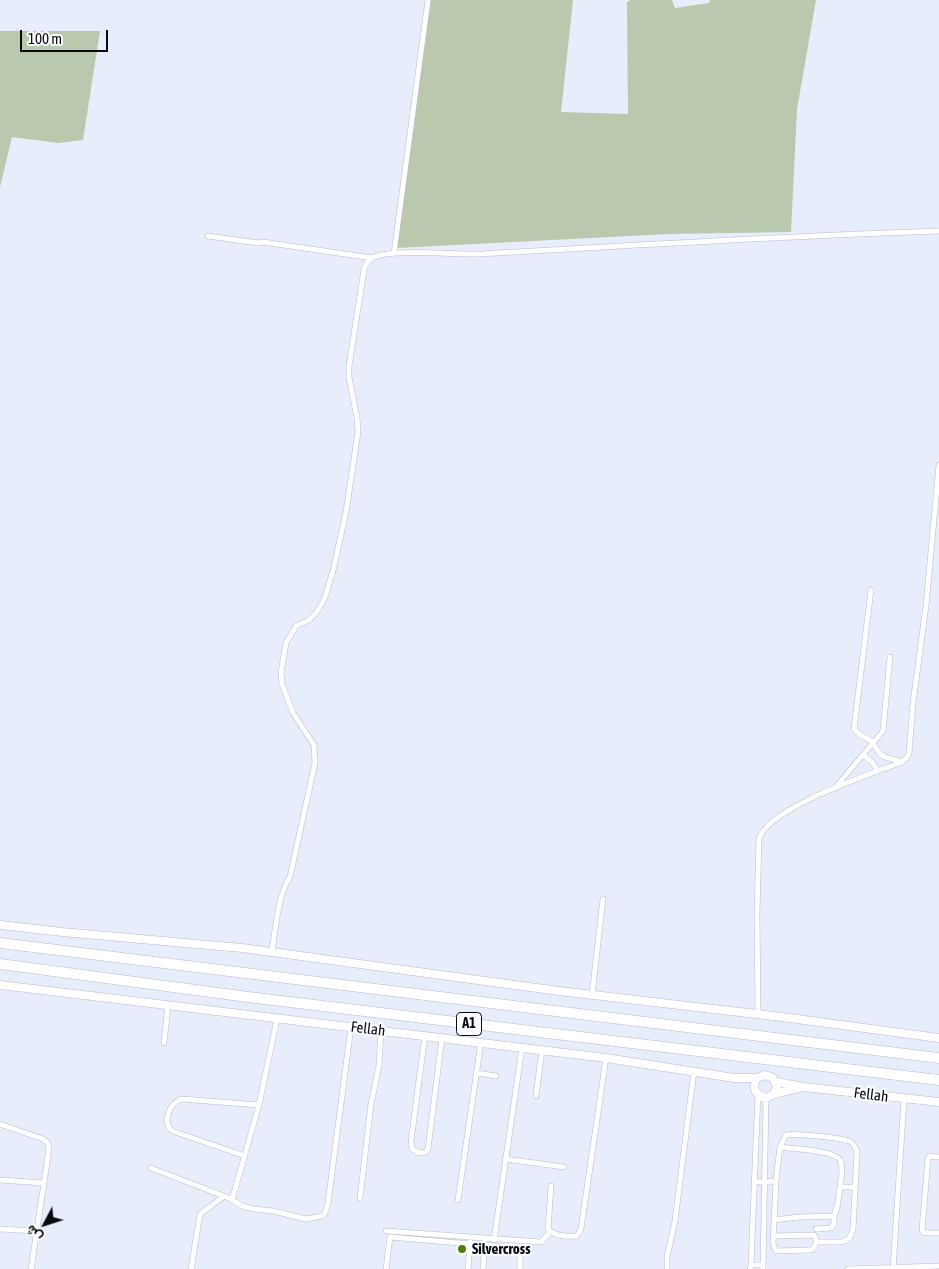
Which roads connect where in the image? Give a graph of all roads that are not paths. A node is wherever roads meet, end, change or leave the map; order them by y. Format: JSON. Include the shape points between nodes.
{"nodes":[{"id":1,"x":428,"y":0,"type":"edge"},
{"id":2,"x":939,"y":231,"type":"edge"},
{"id":3,"x":208,"y":236,"type":"dead end"},
{"id":4,"x":394,"y":253,"type":"junction"},
{"id":5,"x":372,"y":258,"type":"junction"},
{"id":6,"x":939,"y":465,"type":"edge"},
{"id":7,"x":871,"y":590,"type":"dead end"},
{"id":8,"x":890,"y":657,"type":"dead end"},
{"id":9,"x":873,"y":743,"type":"junction"},
{"id":10,"x":863,"y":755,"type":"junction"},
{"id":11,"x":902,"y":762,"type":"junction"},
{"id":12,"x":878,"y":771,"type":"junction"},
{"id":13,"x":833,"y":789,"type":"junction"},
{"id":14,"x":603,"y":899,"type":"dead end"},
{"id":15,"x":0,"y":925,"type":"edge"},
{"id":16,"x":0,"y":943,"type":"edge"},
{"id":17,"x":272,"y":952,"type":"junction"},
{"id":18,"x":0,"y":964,"type":"edge"},
{"id":19,"x":0,"y":985,"type":"edge"},
{"id":20,"x":592,"y":995,"type":"junction"},
{"id":21,"x":168,"y":1006,"type":"junction"},
{"id":22,"x":758,"y":1014,"type":"junction"},
{"id":23,"x":277,"y":1019,"type":"junction"},
{"id":24,"x":352,"y":1027,"type":"junction"},
{"id":25,"x":381,"y":1030,"type":"junction"},
{"id":26,"x":425,"y":1036,"type":"junction"},
{"id":27,"x":442,"y":1038,"type":"junction"},
{"id":28,"x":939,"y":1038,"type":"edge"},
{"id":29,"x":481,"y":1042,"type":"junction"},
{"id":30,"x":164,"y":1043,"type":"dead end"},
{"id":31,"x":522,"y":1048,"type":"junction"},
{"id":32,"x":542,"y":1050,"type":"junction"},
{"id":33,"x":606,"y":1058,"type":"junction"},
{"id":34,"x":939,"y":1058,"type":"edge"},
{"id":35,"x":694,"y":1071,"type":"junction"},
{"id":36,"x":476,"y":1073,"type":"junction"},
{"id":37,"x":496,"y":1076,"type":"dead end"},
{"id":38,"x":734,"y":1078,"type":"junction"},
{"id":39,"x":757,"y":1078,"type":"junction"},
{"id":40,"x":939,"y":1080,"type":"edge"},
{"id":41,"x":776,"y":1082,"type":"junction"},
{"id":42,"x":804,"y":1087,"type":"junction"},
{"id":43,"x":756,"y":1092,"type":"junction"},
{"id":44,"x":536,"y":1096,"type":"dead end"},
{"id":45,"x":770,"y":1096,"type":"junction"},
{"id":46,"x":904,"y":1099,"type":"junction"},
{"id":47,"x":939,"y":1102,"type":"edge"},
{"id":48,"x":259,"y":1105,"type":"junction"},
{"id":49,"x":0,"y":1124,"type":"edge"},
{"id":50,"x":780,"y":1147,"type":"junction"},
{"id":51,"x":245,"y":1156,"type":"junction"},
{"id":52,"x":939,"y":1157,"type":"edge"},
{"id":53,"x":505,"y":1159,"type":"junction"},
{"id":54,"x":564,"y":1167,"type":"dead end"},
{"id":55,"x":151,"y":1168,"type":"dead end"},
{"id":56,"x":0,"y":1180,"type":"edge"},
{"id":57,"x":776,"y":1181,"type":"junction"},
{"id":58,"x":754,"y":1182,"type":"junction"},
{"id":59,"x":764,"y":1182,"type":"junction"},
{"id":60,"x":44,"y":1183,"type":"junction"},
{"id":61,"x":551,"y":1186,"type":"dead end"},
{"id":62,"x":840,"y":1187,"type":"junction"},
{"id":63,"x":854,"y":1187,"type":"junction"},
{"id":64,"x":223,"y":1197,"type":"junction"},
{"id":65,"x":360,"y":1198,"type":"dead end"},
{"id":66,"x":232,"y":1200,"type":"junction"},
{"id":67,"x":458,"y":1200,"type":"dead end"},
{"id":68,"x":834,"y":1216,"type":"junction"},
{"id":69,"x":816,"y":1217,"type":"junction"},
{"id":70,"x":774,"y":1220,"type":"junction"},
{"id":71,"x":0,"y":1229,"type":"edge"},
{"id":72,"x":36,"y":1231,"type":"junction"},
{"id":73,"x":386,"y":1231,"type":"dead end"},
{"id":74,"x":550,"y":1232,"type":"junction"},
{"id":75,"x":815,"y":1232,"type":"junction"},
{"id":76,"x":939,"y":1233,"type":"edge"},
{"id":77,"x":773,"y":1236,"type":"junction"},
{"id":78,"x":470,"y":1238,"type":"junction"},
{"id":79,"x":494,"y":1240,"type":"junction"},
{"id":80,"x":485,"y":1242,"type":"junction"},
{"id":81,"x":817,"y":1242,"type":"junction"},
{"id":82,"x":470,"y":1244,"type":"junction"},
{"id":83,"x":939,"y":1266,"type":"edge"},
{"id":84,"x":751,"y":1267,"type":"edge"},
{"id":85,"x":763,"y":1267,"type":"edge"},
{"id":86,"x":893,"y":1268,"type":"edge"},
{"id":87,"x":31,"y":1269,"type":"edge"},
{"id":88,"x":191,"y":1269,"type":"edge"},
{"id":89,"x":386,"y":1269,"type":"edge"},
{"id":90,"x":468,"y":1269,"type":"edge"},
{"id":91,"x":483,"y":1269,"type":"edge"},
{"id":92,"x":520,"y":1269,"type":"edge"},
{"id":93,"x":667,"y":1269,"type":"edge"},
{"id":94,"x":848,"y":1269,"type":"edge"}],
"edges":[{"from":1,"to":4,"type":"street"},
{"from":2,"to":4,"type":"street","via":[[479,254]]},
{"from":3,"to":5,"type":"street"},
{"from":4,"to":5,"type":"street"},
{"from":5,"to":17,"type":"street","via":[[364,270],[350,354],[349,377],[358,432],[333,571],[324,600],[309,620],[296,626],[283,655],[282,684],[294,713],[314,746],[315,763],[290,877],[280,903]]},
{"from":6,"to":11,"type":"street","via":[[909,753]]},
{"from":7,"to":9,"type":"street","via":[[854,729]]},
{"from":8,"to":9,"type":"street","via":[[884,728]]},
{"from":9,"to":10,"type":"street"},
{"from":9,"to":11,"type":"street","via":[[877,752]]},
{"from":10,"to":12,"type":"street"},
{"from":10,"to":13,"type":"street"},
{"from":11,"to":12,"type":"street"},
{"from":12,"to":13,"type":"street"},
{"from":13,"to":22,"type":"street","via":[[781,814],[766,826],[759,838],[756,914]]},
{"from":14,"to":20,"type":"street"},
{"from":15,"to":17,"type":"street"},
{"from":16,"to":34,"type":"highway","number":"A1"},
{"from":17,"to":20,"type":"street"},
{"from":18,"to":40,"type":"highway","number":"A1"},
{"from":19,"to":21,"type":"street","name":"Fellah"},
{"from":20,"to":22,"type":"street"},
{"from":21,"to":23,"type":"street","name":"Fellah"},
{"from":21,"to":30,"type":"street"},
{"from":22,"to":28,"type":"street"},
{"from":23,"to":24,"type":"street","name":"Fellah"},
{"from":23,"to":48,"type":"street"},
{"from":24,"to":25,"type":"street","name":"Fellah"},
{"from":24,"to":66,"type":"street","via":[[325,1213],[306,1219],[246,1208]]},
{"from":25,"to":26,"type":"street","name":"Fellah"},
{"from":25,"to":65,"type":"street"},
{"from":26,"to":27,"type":"street","name":"Fellah"},
{"from":26,"to":27,"type":"street","via":[[411,1141],[412,1149],[419,1153],[428,1149]]},
{"from":27,"to":29,"type":"street","name":"Fellah"},
{"from":29,"to":31,"type":"street","name":"Fellah"},
{"from":29,"to":36,"type":"street"},
{"from":31,"to":32,"type":"street","name":"Fellah"},
{"from":31,"to":53,"type":"street"},
{"from":32,"to":33,"type":"street","name":"Fellah"},
{"from":32,"to":44,"type":"street"},
{"from":33,"to":35,"type":"street","name":"Fellah"},
{"from":33,"to":74,"type":"street","via":[[581,1229],[577,1236],[572,1237]]},
{"from":35,"to":38,"type":"street","name":"Fellah"},
{"from":35,"to":93,"type":"street"},
{"from":36,"to":37,"type":"street"},
{"from":36,"to":67,"type":"street"},
{"from":38,"to":39,"type":"street","name":"Fellah"},
{"from":38,"to":43,"type":"street","name":"Fellah"},
{"from":39,"to":41,"type":"street","name":"Fellah","via":[[770,1076]]},
{"from":39,"to":43,"type":"street"},
{"from":41,"to":42,"type":"street","name":"Fellah"},
{"from":41,"to":45,"type":"street","via":[[776,1090]]},
{"from":42,"to":45,"type":"street","name":"Fellah"},
{"from":42,"to":46,"type":"street","name":"Fellah"},
{"from":43,"to":45,"type":"street","name":"Fellah"},
{"from":43,"to":58,"type":"street"},
{"from":45,"to":59,"type":"street"},
{"from":46,"to":47,"type":"street","name":"Fellah"},
{"from":46,"to":86,"type":"street"},
{"from":48,"to":51,"type":"street"},
{"from":48,"to":51,"type":"street","via":[[180,1099],[168,1114],[167,1125],[172,1132]]},
{"from":49,"to":60,"type":"street","via":[[47,1142]]},
{"from":50,"to":57,"type":"street"},
{"from":50,"to":62,"type":"street","via":[[836,1156],[841,1162]]},
{"from":50,"to":63,"type":"street","via":[[788,1134],[852,1142],[856,1150]]},
{"from":51,"to":66,"type":"street"},
{"from":52,"to":76,"type":"street","via":[[928,1158],[922,1230],[924,1233]]},
{"from":53,"to":54,"type":"street"},
{"from":53,"to":79,"type":"street"},
{"from":55,"to":64,"type":"street"},
{"from":56,"to":60,"type":"street"},
{"from":57,"to":59,"type":"street"},
{"from":57,"to":70,"type":"street"},
{"from":58,"to":59,"type":"street"},
{"from":58,"to":84,"type":"street"},
{"from":59,"to":85,"type":"street"},
{"from":60,"to":72,"type":"street"},
{"from":61,"to":74,"type":"street"},
{"from":62,"to":63,"type":"street"},
{"from":62,"to":68,"type":"street"},
{"from":63,"to":81,"type":"street","via":[[850,1237],[845,1242]]},
{"from":64,"to":66,"type":"street"},
{"from":64,"to":88,"type":"street","via":[[200,1214]]},
{"from":68,"to":69,"type":"street"},
{"from":68,"to":75,"type":"street","via":[[831,1228]]},
{"from":69,"to":70,"type":"street"},
{"from":69,"to":75,"type":"street"},
{"from":70,"to":77,"type":"street"},
{"from":71,"to":72,"type":"street"},
{"from":72,"to":87,"type":"street"},
{"from":73,"to":78,"type":"street"},
{"from":74,"to":79,"type":"street","via":[[541,1242]]},
{"from":75,"to":77,"type":"street"},
{"from":75,"to":81,"type":"street"},
{"from":77,"to":81,"type":"street","via":[[773,1247],[778,1251],[810,1250]]},
{"from":78,"to":80,"type":"street"},
{"from":78,"to":82,"type":"street"},
{"from":79,"to":80,"type":"street"},
{"from":80,"to":82,"type":"street"},
{"from":80,"to":91,"type":"street"},
{"from":80,"to":92,"type":"street","via":[[517,1248]]},
{"from":82,"to":89,"type":"street","via":[[390,1237]]},
{"from":82,"to":90,"type":"street"},
{"from":83,"to":86,"type":"street"},
{"from":84,"to":85,"type":"street"},
{"from":86,"to":94,"type":"street"}]}
